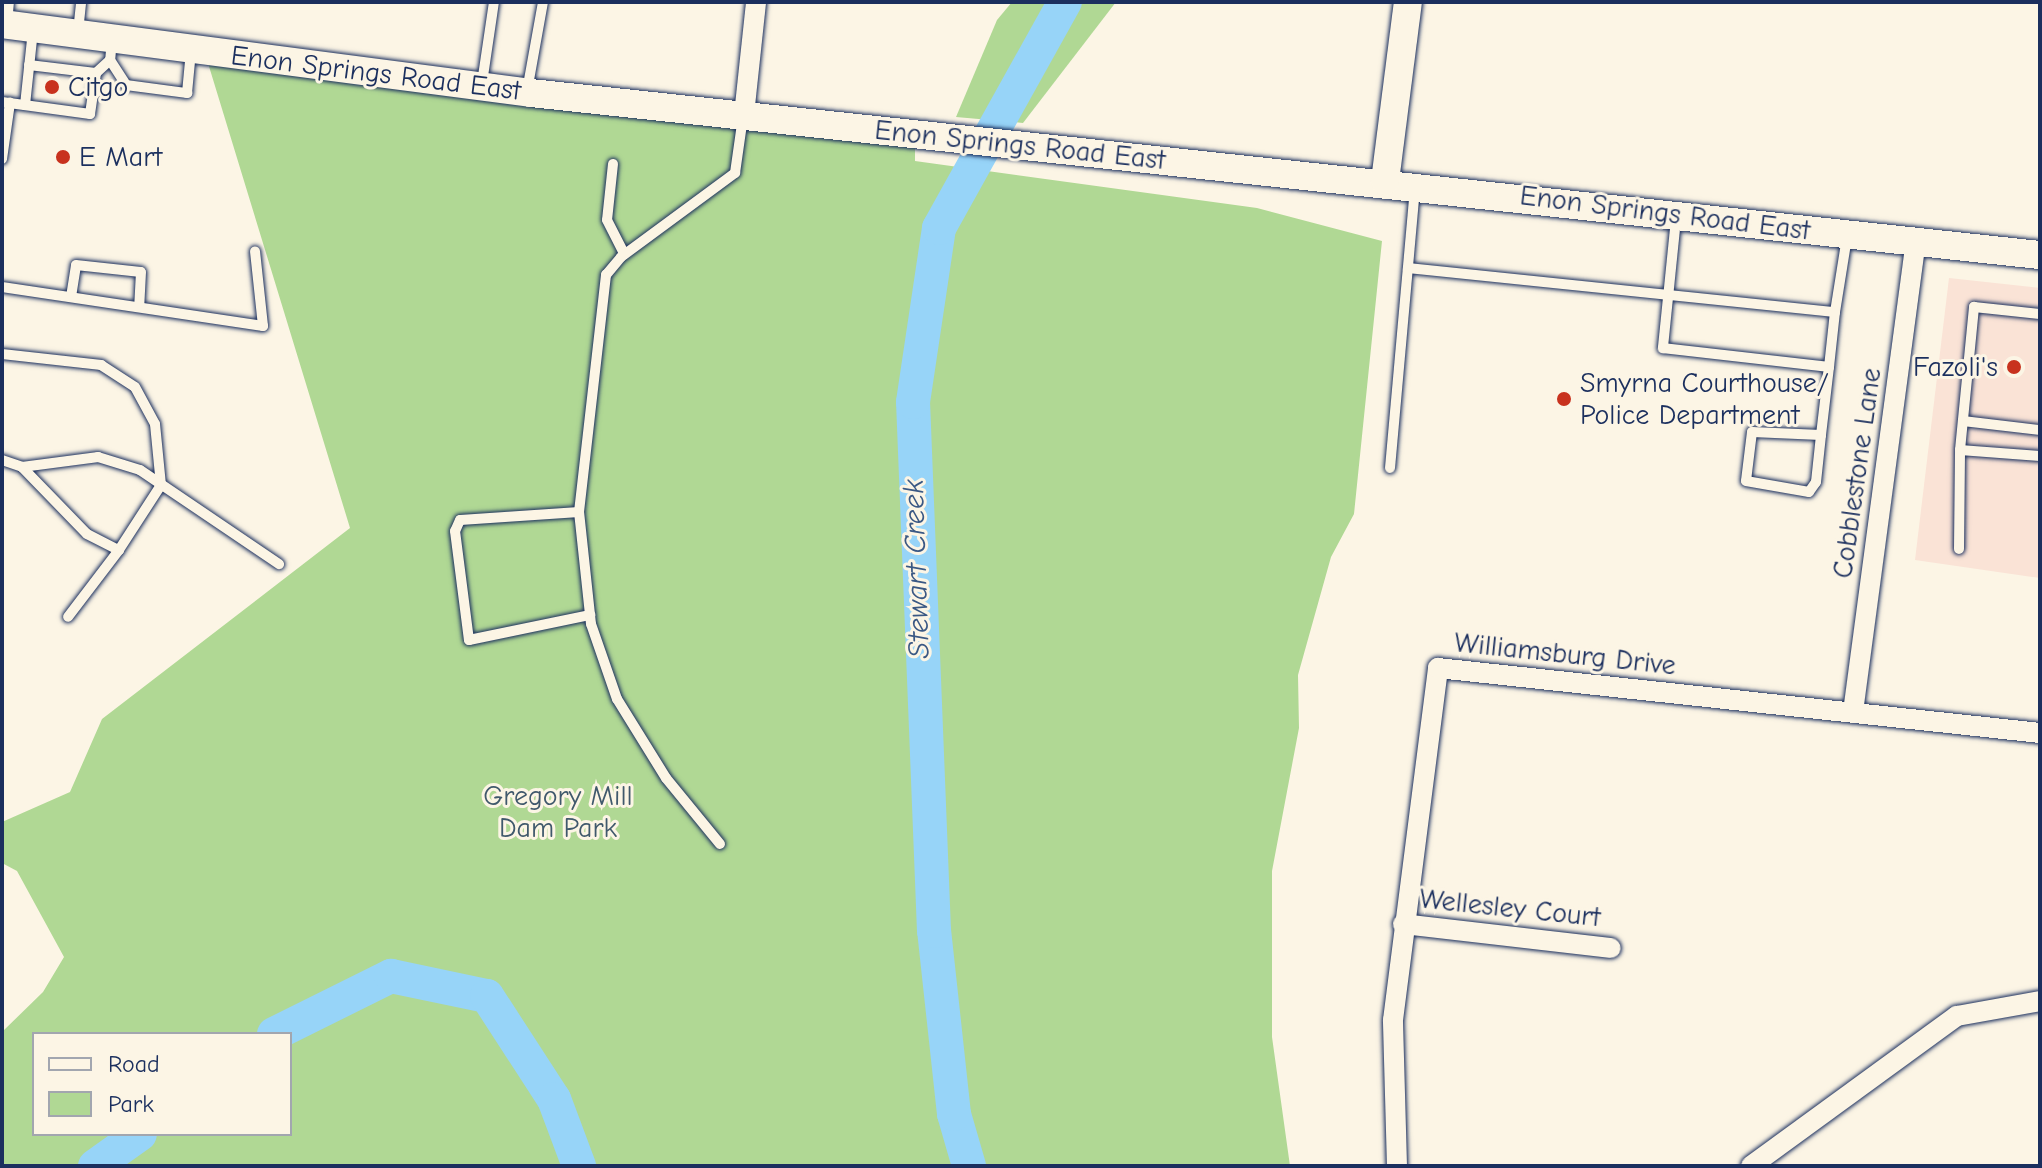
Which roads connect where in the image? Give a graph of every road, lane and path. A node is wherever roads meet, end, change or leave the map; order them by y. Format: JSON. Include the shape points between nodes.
{"nodes":[{"id":1,"x":81,"y":2,"type":"edge"},
{"id":2,"x":494,"y":2,"type":"edge"},
{"id":3,"x":543,"y":2,"type":"edge"},
{"id":4,"x":756,"y":2,"type":"edge"},
{"id":5,"x":1408,"y":2,"type":"edge"},
{"id":6,"x":13,"y":20,"type":"edge"},
{"id":7,"x":78,"y":34,"type":"junction"},
{"id":8,"x":111,"y":49,"type":"junction"},
{"id":9,"x":191,"y":49,"type":"junction"},
{"id":10,"x":29,"y":65,"type":"junction"},
{"id":11,"x":96,"y":73,"type":"junction"},
{"id":12,"x":482,"y":87,"type":"junction"},
{"id":13,"x":526,"y":93,"type":"junction"},
{"id":14,"x":6,"y":103,"type":"edge"},
{"id":15,"x":25,"y":105,"type":"junction"},
{"id":16,"x":744,"y":115,"type":"junction"},
{"id":17,"x":2,"y":159,"type":"edge"},
{"id":18,"x":613,"y":164,"type":"dead end"},
{"id":19,"x":1385,"y":181,"type":"junction"},
{"id":20,"x":1415,"y":184,"type":"junction"},
{"id":21,"x":1676,"y":214,"type":"junction"},
{"id":22,"x":1848,"y":234,"type":"junction"},
{"id":23,"x":1916,"y":241,"type":"junction"},
{"id":24,"x":255,"y":251,"type":"dead end"},
{"id":25,"x":624,"y":254,"type":"junction"},
{"id":26,"x":2040,"y":255,"type":"edge"},
{"id":27,"x":1408,"y":268,"type":"junction"},
{"id":28,"x":2,"y":287,"type":"edge"},
{"id":29,"x":1664,"y":295,"type":"junction"},
{"id":30,"x":71,"y":297,"type":"junction"},
{"id":31,"x":139,"y":307,"type":"junction"},
{"id":32,"x":1835,"y":312,"type":"junction"},
{"id":33,"x":2040,"y":314,"type":"edge"},
{"id":34,"x":2,"y":354,"type":"edge"},
{"id":35,"x":1829,"y":367,"type":"junction"},
{"id":36,"x":1963,"y":421,"type":"junction"},
{"id":37,"x":2040,"y":430,"type":"edge"},
{"id":38,"x":1821,"y":435,"type":"junction"},
{"id":39,"x":1960,"y":450,"type":"junction"},
{"id":40,"x":2040,"y":456,"type":"edge"},
{"id":41,"x":2,"y":460,"type":"edge"},
{"id":42,"x":22,"y":467,"type":"junction"},
{"id":43,"x":1390,"y":468,"type":"dead end"},
{"id":44,"x":161,"y":485,"type":"junction"},
{"id":45,"x":579,"y":512,"type":"junction"},
{"id":46,"x":1959,"y":549,"type":"dead end"},
{"id":47,"x":119,"y":550,"type":"junction"},
{"id":48,"x":279,"y":564,"type":"dead end"},
{"id":49,"x":590,"y":615,"type":"junction"},
{"id":50,"x":68,"y":617,"type":"dead end"},
{"id":51,"x":1853,"y":712,"type":"junction"},
{"id":52,"x":2040,"y":733,"type":"edge"},
{"id":53,"x":720,"y":844,"type":"dead end"},
{"id":54,"x":1403,"y":924,"type":"junction"},
{"id":55,"x":1611,"y":948,"type":"dead end"},
{"id":56,"x":2040,"y":1001,"type":"edge"},
{"id":57,"x":1397,"y":1166,"type":"edge"},
{"id":58,"x":1751,"y":1166,"type":"edge"}],
"edges":[{"from":1,"to":7,"type":"lane"},
{"from":2,"to":12,"type":"lane"},
{"from":3,"to":13,"type":"lane"},
{"from":4,"to":16,"type":"street"},
{"from":5,"to":19,"type":"street"},
{"from":6,"to":7,"type":"street","name":"Enon Springs Road East"},
{"from":6,"to":10,"type":"lane"},
{"from":7,"to":8,"type":"street","name":"Enon Springs Road East"},
{"from":8,"to":9,"type":"street","name":"Enon Springs Road East"},
{"from":8,"to":9,"type":"lane","via":[[126,85],[187,93]]},
{"from":8,"to":11,"type":"lane"},
{"from":9,"to":12,"type":"street","name":"Enon Springs Road East"},
{"from":10,"to":11,"type":"lane"},
{"from":10,"to":15,"type":"lane"},
{"from":11,"to":15,"type":"lane","via":[[90,114]]},
{"from":12,"to":13,"type":"street","name":"Enon Springs Road East"},
{"from":13,"to":16,"type":"street","name":"Enon Springs Road East"},
{"from":14,"to":15,"type":"lane"},
{"from":14,"to":17,"type":"lane"},
{"from":16,"to":19,"type":"street","name":"Enon Springs Road East"},
{"from":16,"to":25,"type":"lane","via":[[735,173]]},
{"from":18,"to":25,"type":"lane","via":[[607,220]]},
{"from":19,"to":20,"type":"street","name":"Enon Springs Road East"},
{"from":20,"to":21,"type":"street","name":"Enon Springs Road East"},
{"from":20,"to":27,"type":"lane"},
{"from":21,"to":22,"type":"street","name":"Enon Springs Road East"},
{"from":21,"to":29,"type":"lane"},
{"from":22,"to":23,"type":"street","name":"Enon Springs Road East"},
{"from":22,"to":32,"type":"lane"},
{"from":23,"to":26,"type":"street","name":"Enon Springs Road East"},
{"from":23,"to":51,"type":"street","name":"Cobblestone Lane"},
{"from":24,"to":31,"type":"lane","via":[[263,326]]},
{"from":25,"to":45,"type":"lane","via":[[606,275]]},
{"from":27,"to":29,"type":"lane"},
{"from":27,"to":43,"type":"lane"},
{"from":28,"to":30,"type":"lane"},
{"from":29,"to":32,"type":"lane"},
{"from":29,"to":35,"type":"lane","via":[[1663,348]]},
{"from":30,"to":31,"type":"lane"},
{"from":30,"to":31,"type":"lane","via":[[76,265],[141,272]]},
{"from":32,"to":35,"type":"lane"},
{"from":33,"to":36,"type":"lane","via":[[1974,307]]},
{"from":34,"to":44,"type":"lane","via":[[117,370],[155,424]]},
{"from":35,"to":38,"type":"lane"},
{"from":36,"to":37,"type":"lane"},
{"from":36,"to":39,"type":"lane"},
{"from":38,"to":38,"type":"lane","via":[[1809,492],[1746,481],[1752,432]]},
{"from":39,"to":40,"type":"lane"},
{"from":39,"to":46,"type":"lane"},
{"from":41,"to":42,"type":"lane"},
{"from":42,"to":44,"type":"lane","via":[[98,457]]},
{"from":42,"to":47,"type":"lane","via":[[87,534]]},
{"from":44,"to":47,"type":"lane"},
{"from":44,"to":48,"type":"lane"},
{"from":45,"to":49,"type":"lane"},
{"from":45,"to":49,"type":"lane","via":[[460,520],[455,531],[469,640]]},
{"from":47,"to":50,"type":"lane"},
{"from":49,"to":53,"type":"lane","via":[[617,699],[666,778]]},
{"from":51,"to":52,"type":"street","name":"Williamsburg Drive"},
{"from":51,"to":54,"type":"street","name":"Williamsburg Drive","via":[[1438,668]]},
{"from":54,"to":55,"type":"street","name":"Wellesley Court"},
{"from":54,"to":57,"type":"street","name":"Williamsburg Drive","via":[[1393,1020]]},
{"from":56,"to":58,"type":"street","via":[[1957,1016]]}]}
